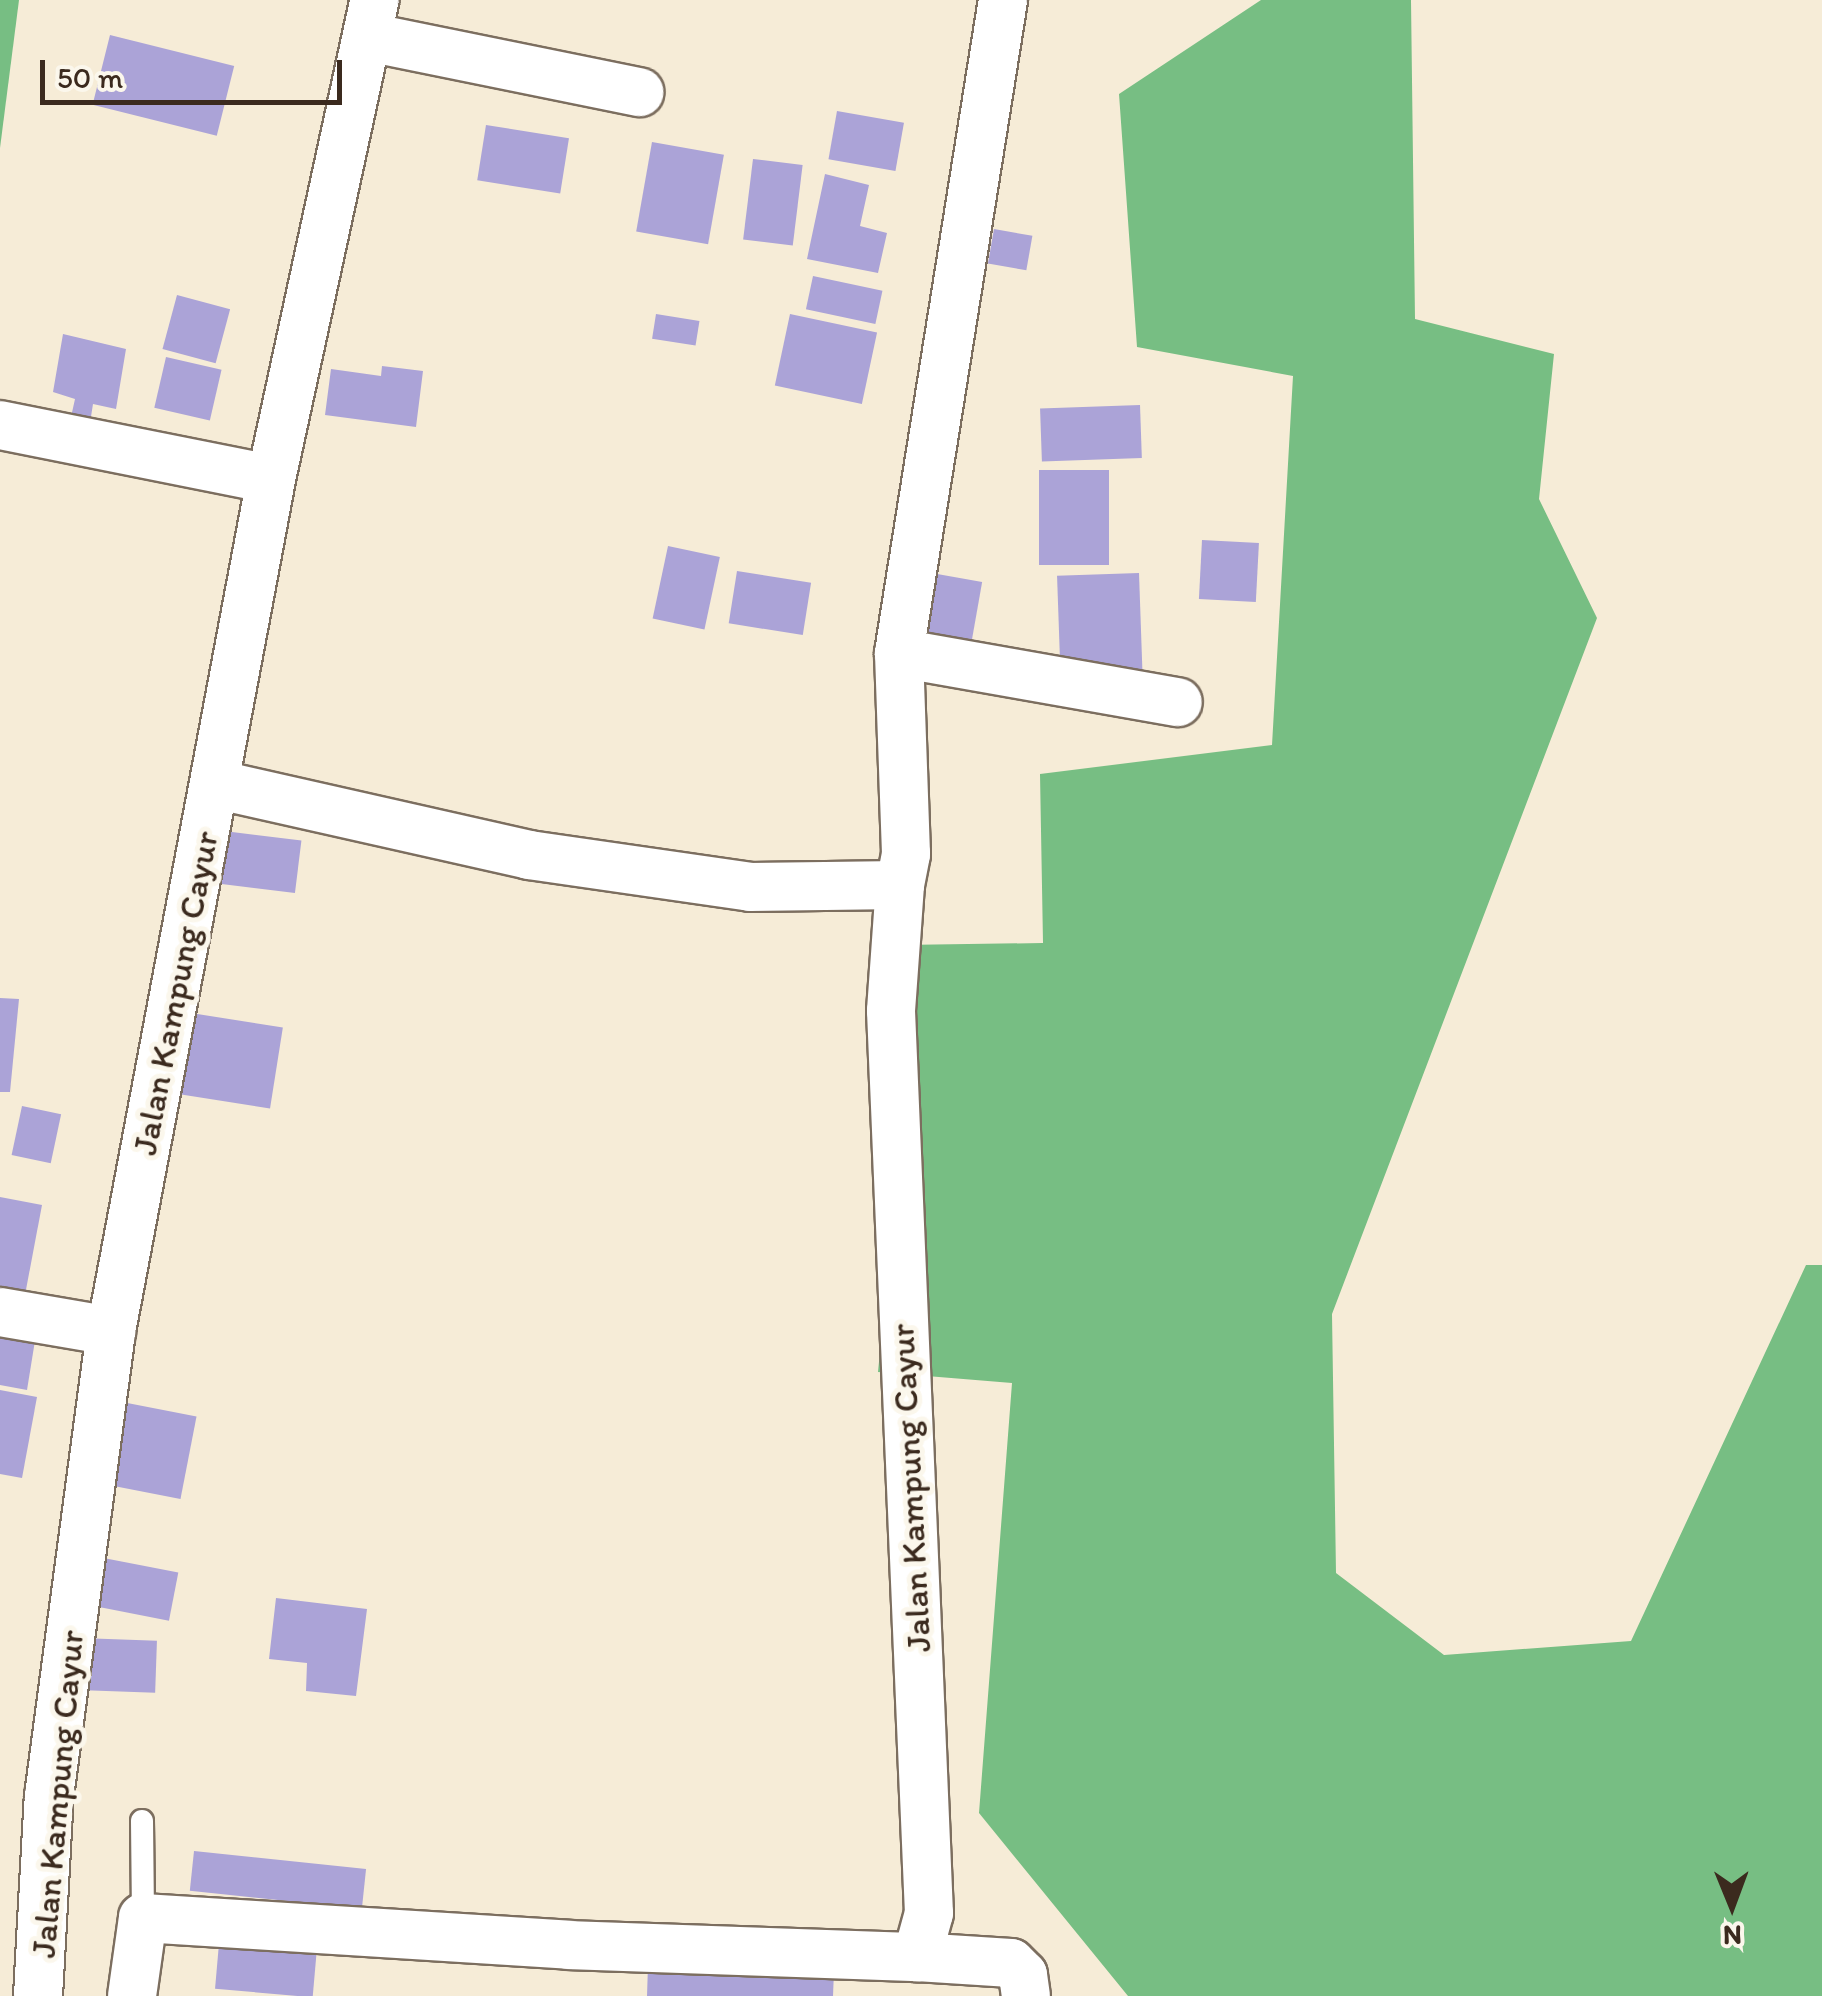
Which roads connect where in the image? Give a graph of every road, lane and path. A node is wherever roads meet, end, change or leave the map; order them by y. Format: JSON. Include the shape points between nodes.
{"nodes":[{"id":1,"x":1003,"y":0,"type":"edge"},
{"id":2,"x":372,"y":19,"type":"edge"},
{"id":3,"x":638,"y":92,"type":"dead end"},
{"id":4,"x":0,"y":425,"type":"edge"},
{"id":5,"x":271,"y":480,"type":"junction"},
{"id":6,"x":899,"y":653,"type":"junction"},
{"id":7,"x":1178,"y":702,"type":"dead end"},
{"id":8,"x":215,"y":784,"type":"junction"},
{"id":9,"x":900,"y":885,"type":"junction"},
{"id":10,"x":0,"y":1312,"type":"edge"},
{"id":11,"x":111,"y":1331,"type":"junction"},
{"id":12,"x":142,"y":1821,"type":"dead end"},
{"id":13,"x":142,"y":1918,"type":"junction"},
{"id":14,"x":916,"y":1957,"type":"junction"},
{"id":15,"x":38,"y":1996,"type":"edge"},
{"id":16,"x":132,"y":1996,"type":"edge"},
{"id":17,"x":1026,"y":1996,"type":"edge"}],
"edges":[{"from":1,"to":6,"type":"street","name":"Jalan Kampung Cayur"},
{"from":2,"to":3,"type":"street"},
{"from":2,"to":5,"type":"street","name":"Jalan Kampung Cayur"},
{"from":4,"to":5,"type":"street"},
{"from":5,"to":8,"type":"street","name":"Jalan Kampung Cayur"},
{"from":6,"to":7,"type":"street"},
{"from":6,"to":9,"type":"street","name":"Jalan Kampung Cayur","via":[[906,854]]},
{"from":8,"to":9,"type":"street","via":[[566,860],[750,886]]},
{"from":8,"to":11,"type":"street","name":"Jalan Kampung Cayur"},
{"from":9,"to":14,"type":"street","name":"Jalan Kampung Cayur","via":[[892,1048],[929,1913]]},
{"from":10,"to":11,"type":"street"},
{"from":11,"to":15,"type":"street","name":"Jalan Kampung Cayur","via":[[49,1796]]},
{"from":12,"to":13,"type":"lane"},
{"from":13,"to":14,"type":"street","via":[[569,1945]]},
{"from":13,"to":16,"type":"street"},
{"from":14,"to":17,"type":"street","via":[[1010,1963],[1023,1975]]}]}
